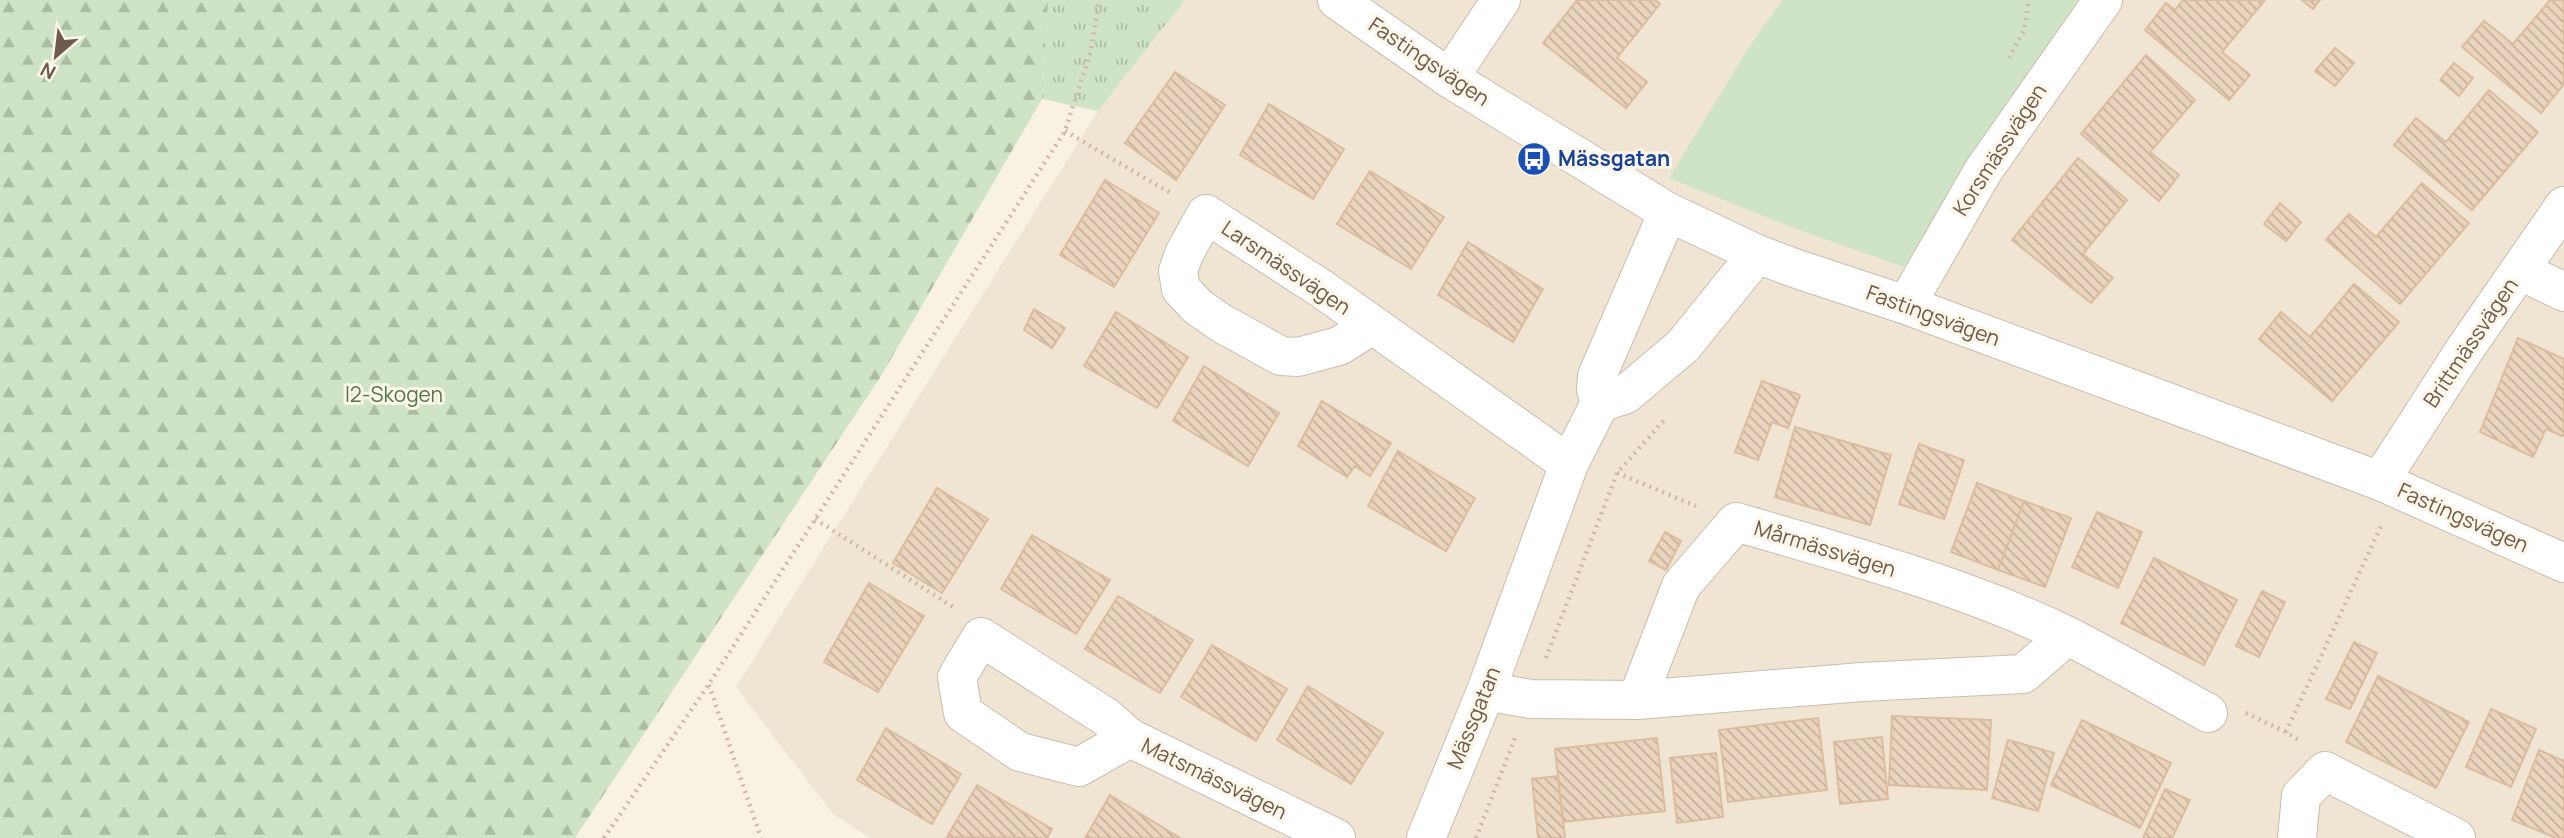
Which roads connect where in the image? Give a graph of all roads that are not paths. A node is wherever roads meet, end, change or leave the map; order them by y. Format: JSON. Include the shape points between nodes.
{"nodes":[{"id":1,"x":1337,"y":0,"type":"edge"},
{"id":2,"x":1501,"y":0,"type":"edge"},
{"id":3,"x":2102,"y":0,"type":"edge"},
{"id":4,"x":1448,"y":78,"type":"junction"},
{"id":5,"x":2564,"y":206,"type":"edge"},
{"id":6,"x":1668,"y":212,"type":"junction"},
{"id":7,"x":1757,"y":254,"type":"junction"},
{"id":8,"x":2521,"y":271,"type":"junction"},
{"id":9,"x":2564,"y":292,"type":"edge"},
{"id":10,"x":1906,"y":305,"type":"junction"},
{"id":11,"x":1371,"y":326,"type":"junction"},
{"id":12,"x":1600,"y":402,"type":"junction"},
{"id":13,"x":1572,"y":458,"type":"junction"},
{"id":14,"x":2389,"y":485,"type":"junction"},
{"id":15,"x":2564,"y":563,"type":"edge"},
{"id":16,"x":2067,"y":636,"type":"junction"},
{"id":17,"x":1486,"y":691,"type":"junction"},
{"id":18,"x":1637,"y":700,"type":"junction"},
{"id":19,"x":2208,"y":713,"type":"road end"},
{"id":20,"x":1130,"y":738,"type":"junction"},
{"id":21,"x":2440,"y":835,"type":"edge"},
{"id":22,"x":1336,"y":838,"type":"edge"},
{"id":23,"x":1426,"y":838,"type":"edge"},
{"id":24,"x":2297,"y":838,"type":"edge"}],
"edges":[{"from":1,"to":4,"type":"street","name":"Fastingsvägen"},
{"from":2,"to":4,"type":"street"},
{"from":3,"to":10,"type":"street","name":"Korsmässvägen","via":[[1983,171]]},
{"from":4,"to":6,"type":"street","name":"Fastingsvägen"},
{"from":5,"to":8,"type":"street","name":"Brittmässvägen"},
{"from":6,"to":7,"type":"street","name":"Fastingsvägen"},
{"from":6,"to":12,"type":"street","name":"Mässgatan","via":[[1597,376]]},
{"from":7,"to":10,"type":"street","name":"Fastingsvägen"},
{"from":7,"to":12,"type":"street","via":[[1683,346],[1626,394]]},
{"from":8,"to":9,"type":"street"},
{"from":8,"to":14,"type":"street","name":"Brittmässvägen","via":[[2465,349]]},
{"from":10,"to":14,"type":"street","name":"Fastingsvägen"},
{"from":11,"to":11,"type":"street","name":"Larsmässvägen","via":[[1206,214],[1178,271],[1181,289],[1197,306],[1281,356],[1315,354],[1339,346]]},
{"from":11,"to":13,"type":"street","name":"Larsmässvägen"},
{"from":12,"to":13,"type":"street","name":"Mässgatan"},
{"from":13,"to":17,"type":"street","name":"Mässgatan"},
{"from":14,"to":15,"type":"street","name":"Fastingsvägen"},
{"from":16,"to":18,"type":"street","via":[[2023,674]]},
{"from":16,"to":18,"type":"street","name":"Mårmässvägen","via":[[1868,560],[1736,522],[1681,586]]},
{"from":16,"to":19,"type":"street","name":"Mårmässvägen"},
{"from":17,"to":18,"type":"street","via":[[1530,699]]},
{"from":17,"to":23,"type":"street","name":"Mässgatan"},
{"from":20,"to":20,"type":"street","name":"Matsmässvägen","via":[[1106,717],[981,637],[957,677],[963,713],[1020,752],[1079,767]]},
{"from":20,"to":22,"type":"street","name":"Matsmässvägen"},
{"from":21,"to":24,"type":"street","via":[[2325,771],[2301,796]]}]}
